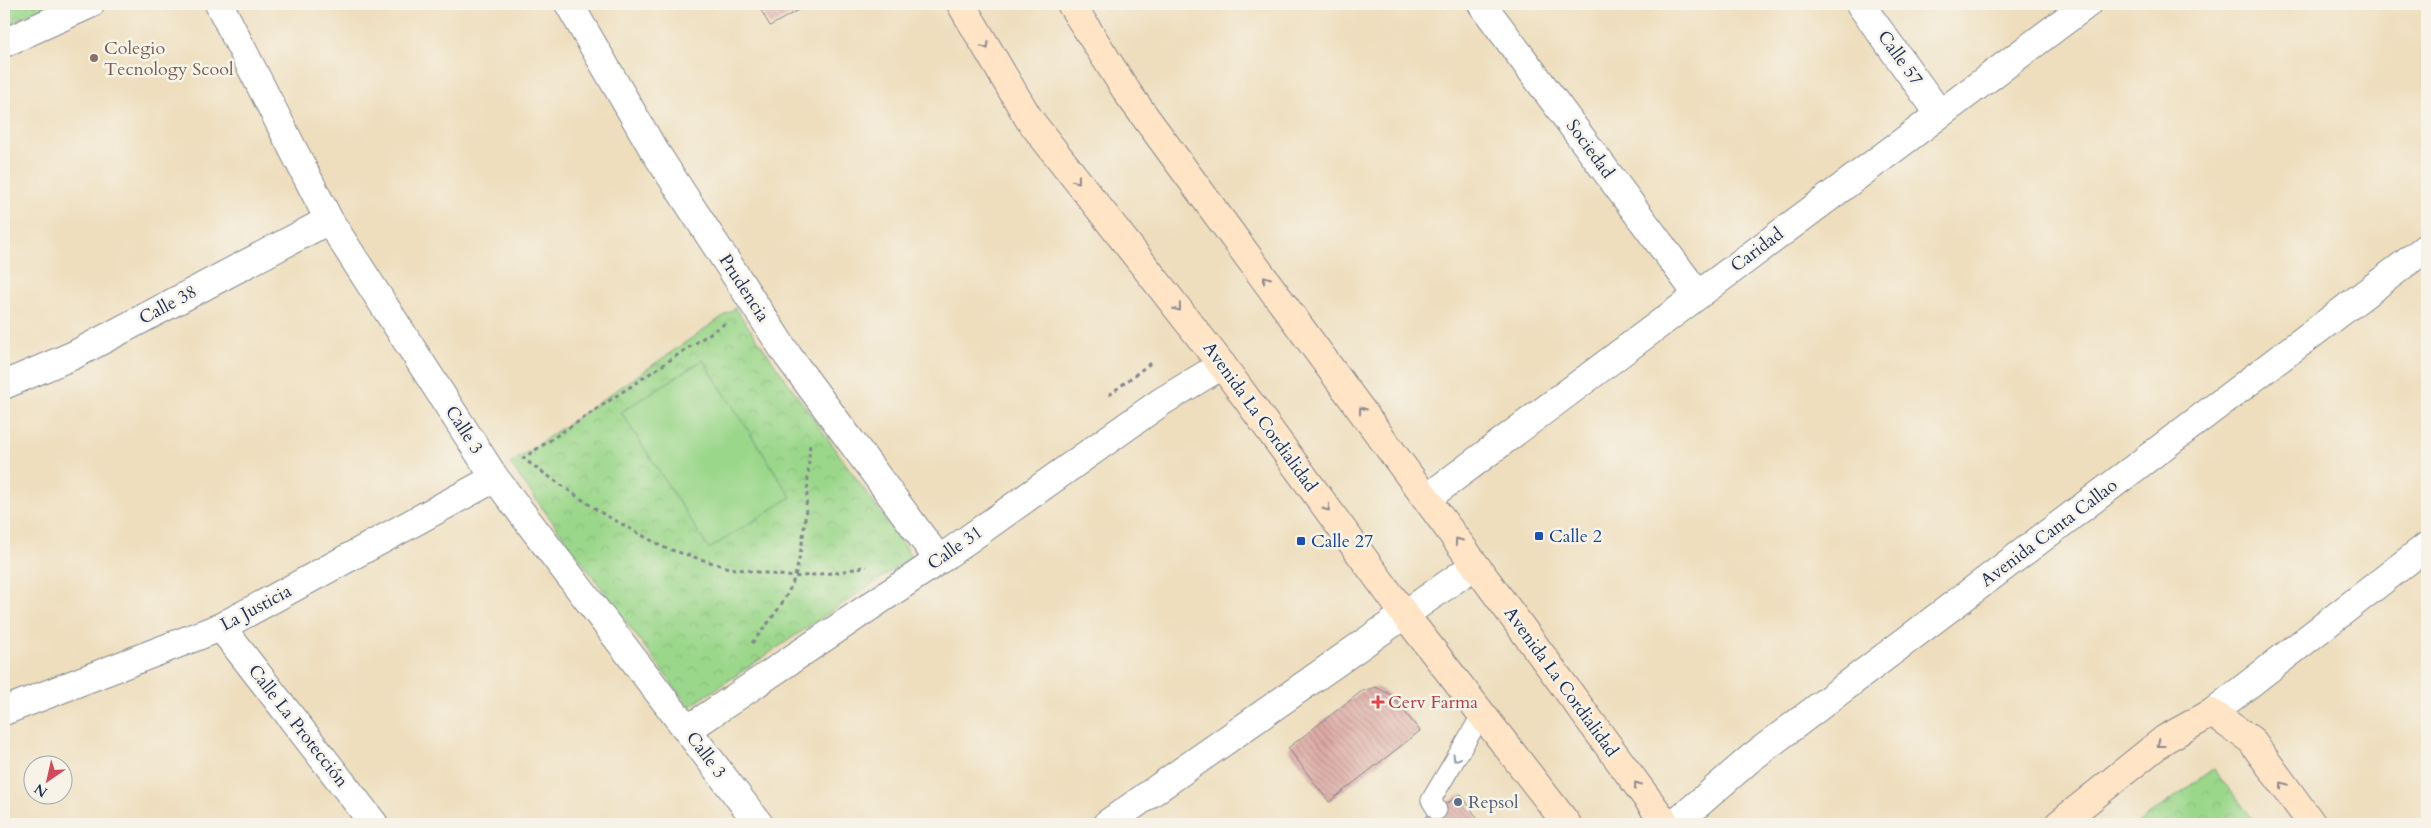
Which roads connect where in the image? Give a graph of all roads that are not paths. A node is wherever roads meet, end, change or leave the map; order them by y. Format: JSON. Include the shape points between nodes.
{"nodes":[{"id":1,"x":90,"y":4,"type":"edge"},
{"id":2,"x":219,"y":4,"type":"edge"},
{"id":3,"x":569,"y":4,"type":"edge"},
{"id":4,"x":961,"y":4,"type":"edge"},
{"id":5,"x":1071,"y":4,"type":"edge"},
{"id":6,"x":1482,"y":4,"type":"edge"},
{"id":7,"x":1860,"y":4,"type":"edge"},
{"id":8,"x":2087,"y":4,"type":"edge"},
{"id":9,"x":4,"y":44,"type":"edge"},
{"id":10,"x":1939,"y":113,"type":"junction"},
{"id":11,"x":330,"y":220,"type":"junction"},
{"id":12,"x":2427,"y":247,"type":"edge"},
{"id":13,"x":1698,"y":295,"type":"junction"},
{"id":14,"x":1222,"y":364,"type":"junction"},
{"id":15,"x":4,"y":385,"type":"edge"},
{"id":16,"x":495,"y":478,"type":"junction"},
{"id":17,"x":1427,"y":498,"type":"junction"},
{"id":18,"x":2427,"y":546,"type":"edge"},
{"id":19,"x":939,"y":560,"type":"junction"},
{"id":20,"x":1475,"y":565,"type":"junction"},
{"id":21,"x":1405,"y":615,"type":"junction"},
{"id":22,"x":221,"y":627,"type":"junction"},
{"id":23,"x":4,"y":711,"type":"edge"},
{"id":24,"x":2212,"y":713,"type":"junction"},
{"id":25,"x":1481,"y":716,"type":"junction"},
{"id":26,"x":687,"y":730,"type":"junction"},
{"id":27,"x":1437,"y":810,"type":"dead end"},
{"id":28,"x":374,"y":824,"type":"edge"},
{"id":29,"x":759,"y":824,"type":"edge"},
{"id":30,"x":1107,"y":824,"type":"edge"},
{"id":31,"x":1567,"y":824,"type":"edge"},
{"id":32,"x":1666,"y":824,"type":"edge"},
{"id":33,"x":1675,"y":824,"type":"edge"},
{"id":34,"x":2059,"y":824,"type":"edge"},
{"id":35,"x":2312,"y":824,"type":"edge"}],
"edges":[{"from":1,"to":9,"type":"street"},
{"from":2,"to":11,"type":"street","name":"Calle 3"},
{"from":3,"to":19,"type":"street","name":"Prudencia","via":[[652,147],[788,356]]},
{"from":4,"to":14,"type":"main road","name":"Avenida La Cordialidad","one_way":true,"via":[[1030,119]]},
{"from":17,"to":5,"type":"main road","name":"Avenida La Cordialidad","one_way":true,"via":[[1129,95]]},
{"from":6,"to":13,"type":"street","name":"Sociedad"},
{"from":7,"to":10,"type":"street","name":"Calle 57"},
{"from":8,"to":10,"type":"street","name":"Caridad"},
{"from":10,"to":13,"type":"street","name":"Caridad"},
{"from":11,"to":15,"type":"street","name":"Calle 38","via":[[74,355]]},
{"from":11,"to":16,"type":"street","name":"Calle 3"},
{"from":12,"to":33,"type":"street","name":"Avenida Canta Callao","via":[[1751,758]]},
{"from":13,"to":17,"type":"street","name":"Caridad"},
{"from":14,"to":19,"type":"street","name":"Calle 31","via":[[1161,402]]},
{"from":14,"to":21,"type":"main road","name":"Avenida La Cordialidad","one_way":true},
{"from":16,"to":22,"type":"street","name":"La Justicia"},
{"from":16,"to":26,"type":"street","name":"Calle 3"},
{"from":20,"to":17,"type":"main road","name":"Avenida La Cordialidad","one_way":true},
{"from":18,"to":24,"type":"street"},
{"from":19,"to":26,"type":"street","name":"Calle 31"},
{"from":20,"to":21,"type":"street"},
{"from":32,"to":20,"type":"main road","name":"Avenida La Cordialidad","one_way":true},
{"from":21,"to":25,"type":"main road","name":"Avenida La Cordialidad"},
{"from":21,"to":30,"type":"street"},
{"from":22,"to":23,"type":"street","name":"La Justicia"},
{"from":22,"to":28,"type":"street","name":"Calle La Protección"},
{"from":24,"to":34,"type":"main road","one_way":true,"via":[[2165,739]]},
{"from":35,"to":24,"type":"main road","one_way":true,"via":[[2251,740]]},
{"from":25,"to":27,"type":"lane","one_way":true,"via":[[1431,800]]},
{"from":25,"to":31,"type":"main road","name":"Avenida La Cordialidad"},
{"from":26,"to":29,"type":"street","name":"Calle 3"}]}
